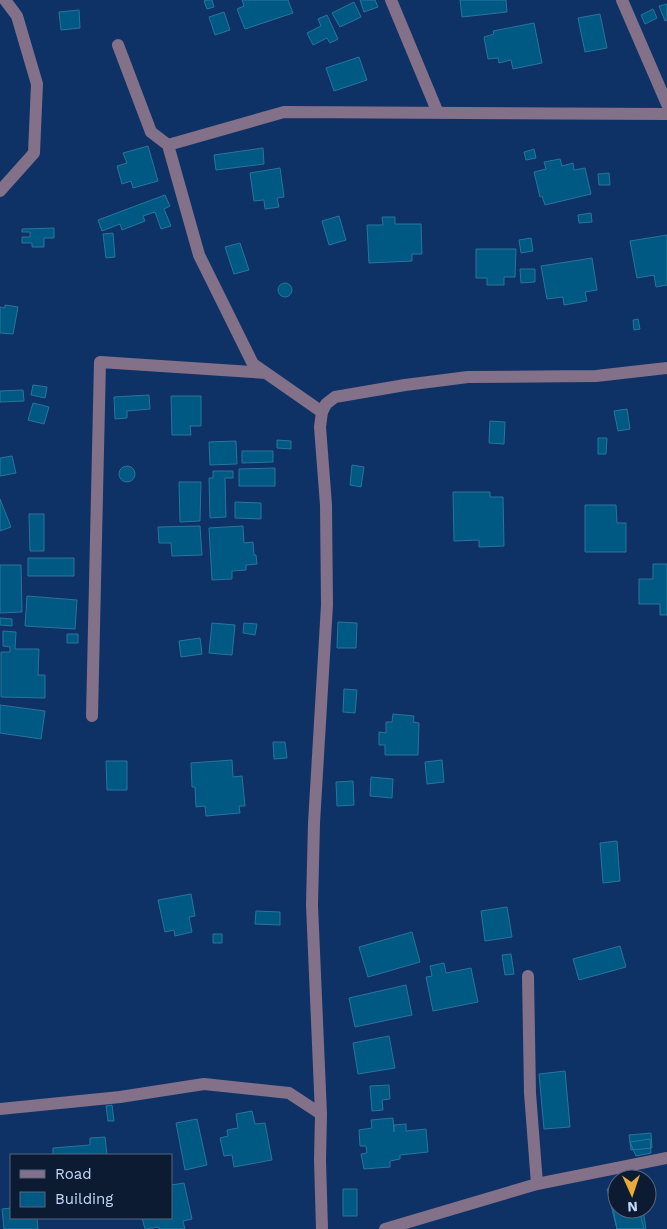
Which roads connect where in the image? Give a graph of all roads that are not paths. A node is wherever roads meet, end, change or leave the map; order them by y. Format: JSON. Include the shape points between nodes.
{"nodes":[{"id":1,"x":5,"y":0,"type":"edge"},
{"id":2,"x":391,"y":0,"type":"edge"},
{"id":3,"x":622,"y":0,"type":"edge"},
{"id":4,"x":118,"y":45,"type":"dead end"},
{"id":5,"x":667,"y":104,"type":"edge"},
{"id":6,"x":438,"y":113,"type":"junction"},
{"id":7,"x":667,"y":114,"type":"edge"},
{"id":8,"x":168,"y":144,"type":"junction"},
{"id":9,"x":0,"y":191,"type":"edge"},
{"id":10,"x":667,"y":368,"type":"edge"},
{"id":11,"x":266,"y":373,"type":"junction"},
{"id":12,"x":322,"y":412,"type":"junction"},
{"id":13,"x":92,"y":716,"type":"dead end"},
{"id":14,"x":528,"y":976,"type":"dead end"},
{"id":15,"x":0,"y":1109,"type":"edge"},
{"id":16,"x":321,"y":1114,"type":"junction"},
{"id":17,"x":667,"y":1158,"type":"edge"},
{"id":18,"x":537,"y":1184,"type":"junction"},
{"id":19,"x":322,"y":1229,"type":"edge"},
{"id":20,"x":385,"y":1229,"type":"edge"}],
"edges":[{"from":1,"to":9,"type":"street","via":[[17,16],[38,84],[34,154]]},
{"from":2,"to":6,"type":"street"},
{"from":3,"to":5,"type":"street"},
{"from":4,"to":8,"type":"street","via":[[151,132]]},
{"from":6,"to":7,"type":"street"},
{"from":6,"to":8,"type":"street","via":[[284,112]]},
{"from":8,"to":11,"type":"street","via":[[199,256],[253,364]]},
{"from":10,"to":12,"type":"street","via":[[596,376],[468,377],[405,385],[335,396]]},
{"from":11,"to":12,"type":"street"},
{"from":11,"to":13,"type":"street","via":[[100,362]]},
{"from":12,"to":16,"type":"street","via":[[327,605],[312,905]]},
{"from":14,"to":18,"type":"street","via":[[530,1093]]},
{"from":15,"to":16,"type":"street","via":[[120,1097],[204,1084],[289,1093]]},
{"from":16,"to":19,"type":"street"},
{"from":17,"to":18,"type":"street"},
{"from":18,"to":20,"type":"street"}]}
